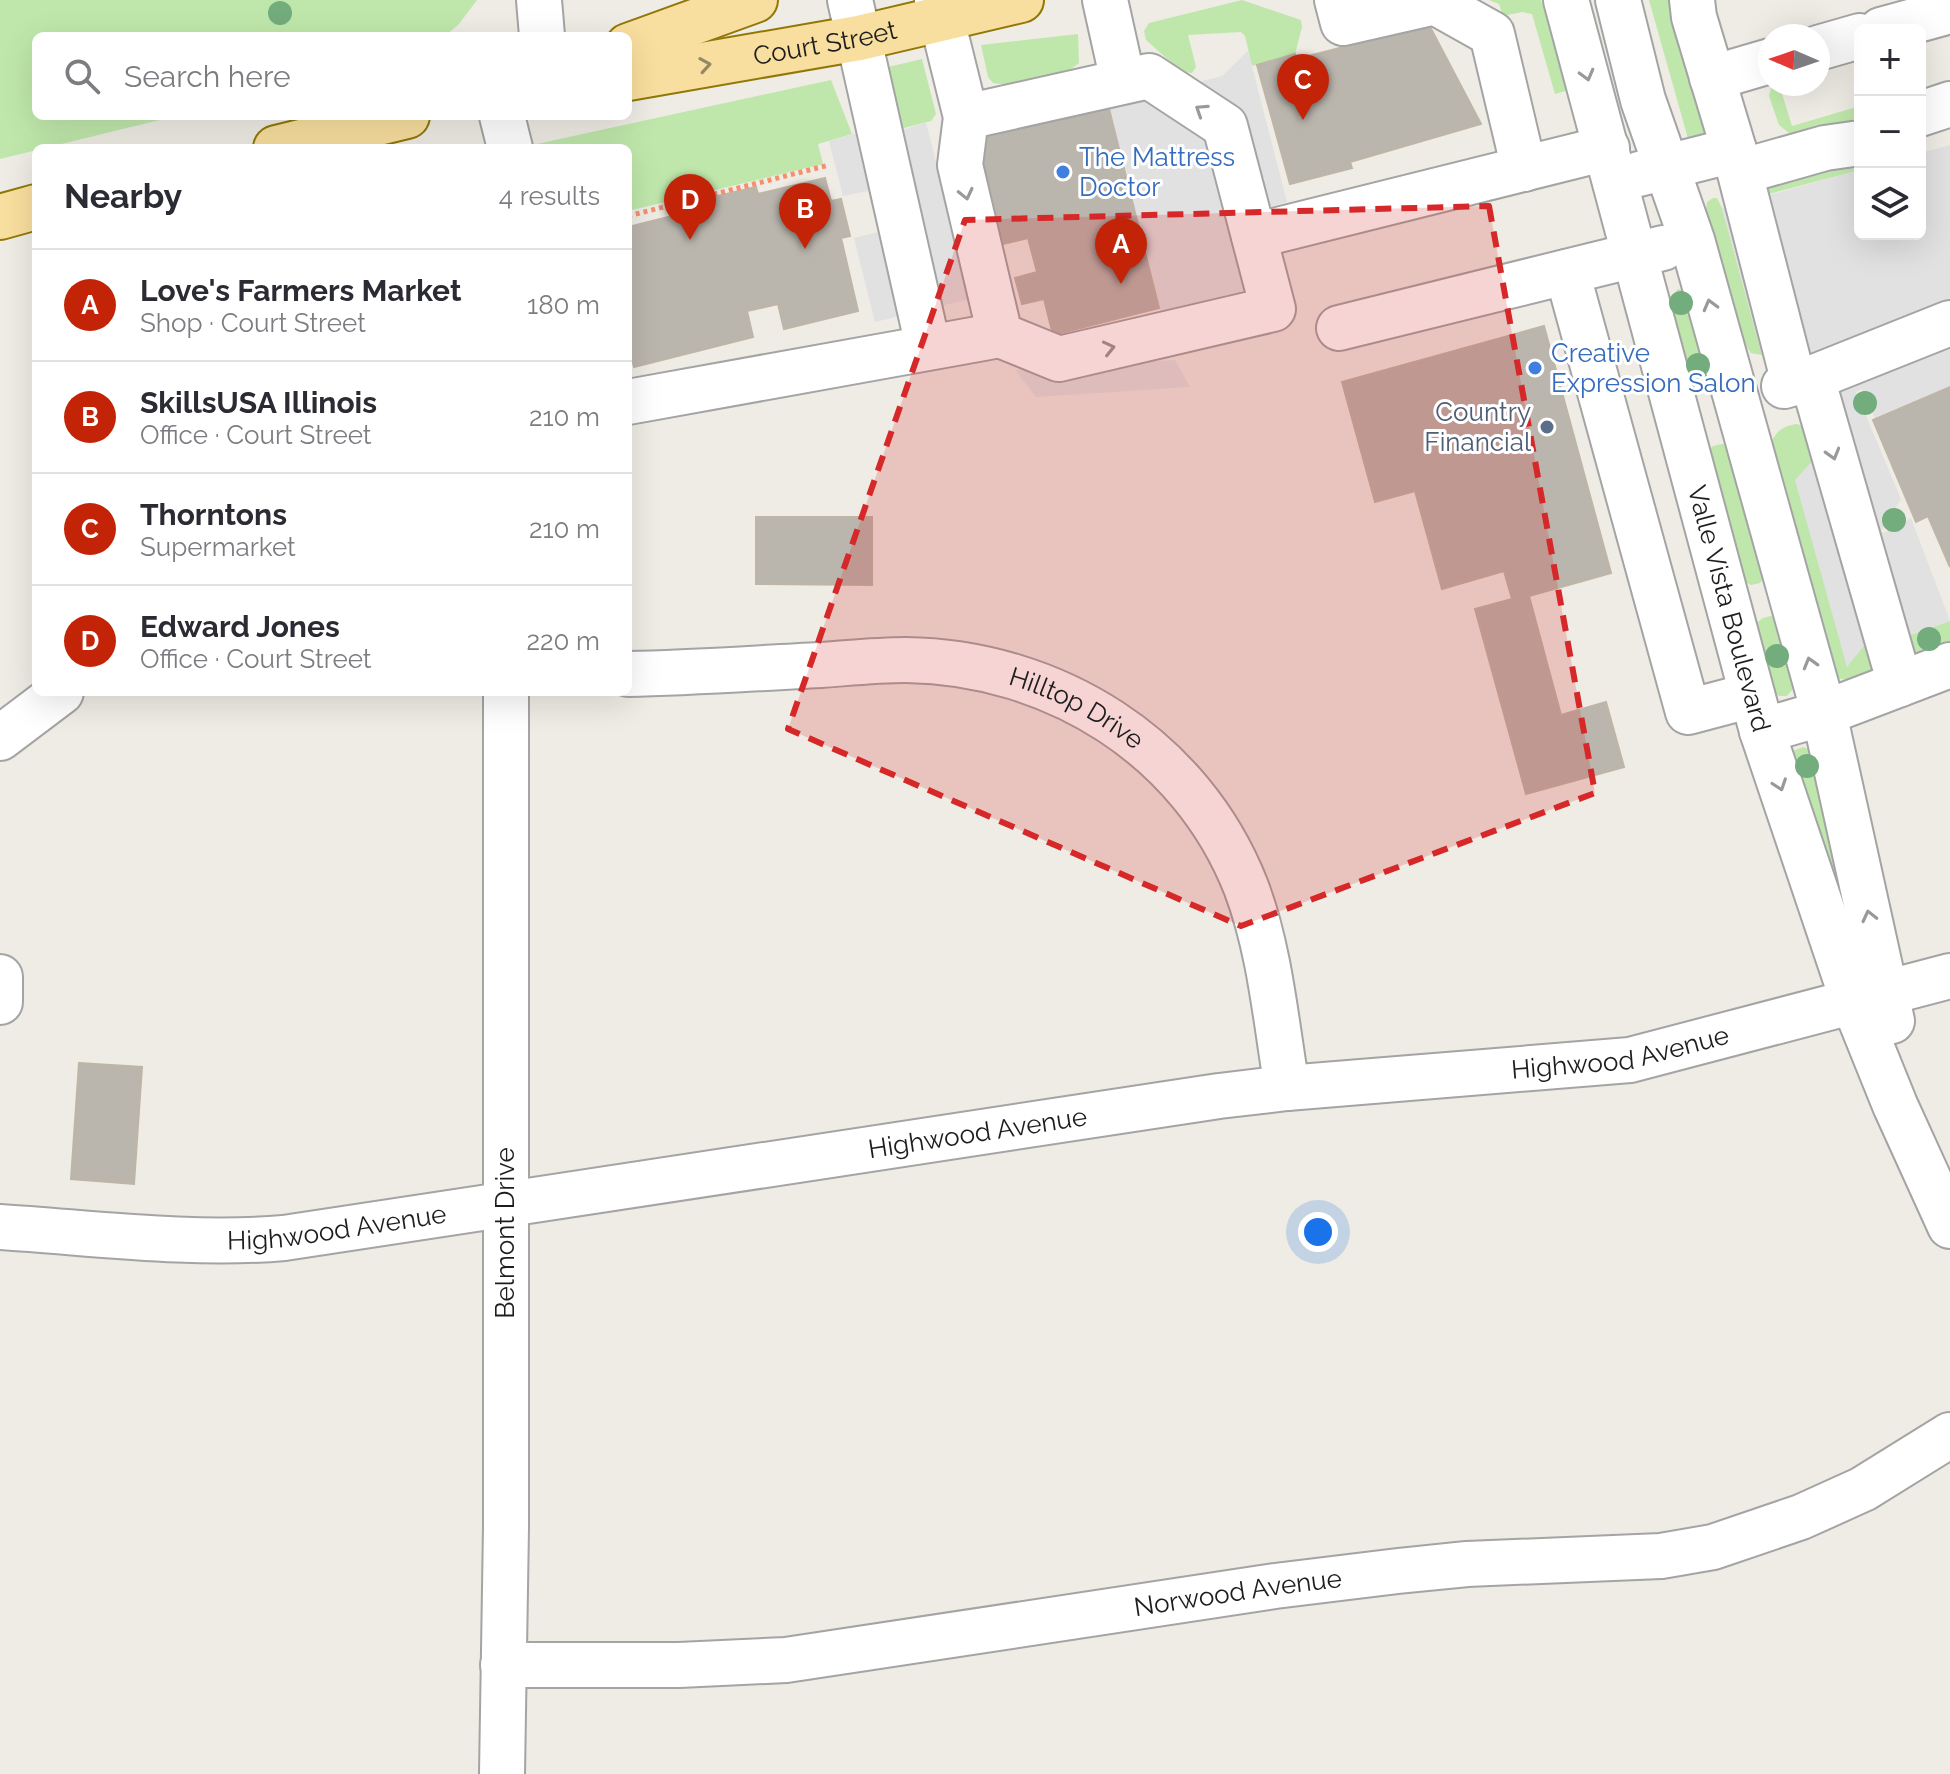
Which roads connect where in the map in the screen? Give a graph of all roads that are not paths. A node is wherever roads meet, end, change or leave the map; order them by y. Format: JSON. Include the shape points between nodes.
{"nodes":[{"id":1,"x":539,"y":0,"type":"edge"},
{"id":2,"x":755,"y":0,"type":"edge"},
{"id":3,"x":1021,"y":0,"type":"edge"},
{"id":4,"x":1105,"y":0,"type":"edge"},
{"id":5,"x":1337,"y":0,"type":"edge"},
{"id":6,"x":1566,"y":0,"type":"edge"},
{"id":7,"x":1618,"y":0,"type":"edge"},
{"id":8,"x":1692,"y":0,"type":"edge"},
{"id":9,"x":939,"y":9,"type":"edge"},
{"id":10,"x":1950,"y":11,"type":"edge"},
{"id":11,"x":855,"y":19,"type":"edge"},
{"id":12,"x":1903,"y":24,"type":"edge"},
{"id":13,"x":542,"y":32,"type":"edge"},
{"id":14,"x":1854,"y":38,"type":"edge"},
{"id":15,"x":632,"y":45,"type":"edge"},
{"id":16,"x":1830,"y":45,"type":"edge"},
{"id":17,"x":1758,"y":65,"type":"edge"},
{"id":18,"x":632,"y":77,"type":"edge"},
{"id":19,"x":1136,"y":78,"type":"junction"},
{"id":20,"x":1712,"y":78,"type":"junction"},
{"id":21,"x":1950,"y":104,"type":"edge"},
{"id":22,"x":1926,"y":112,"type":"edge"},
{"id":23,"x":966,"y":117,"type":"junction"},
{"id":24,"x":391,"y":120,"type":"edge"},
{"id":25,"x":503,"y":120,"type":"edge"},
{"id":26,"x":1950,"y":122,"type":"edge"},
{"id":27,"x":1926,"y":129,"type":"edge"},
{"id":28,"x":1848,"y":142,"type":"edge"},
{"id":29,"x":298,"y":144,"type":"edge"},
{"id":30,"x":509,"y":144,"type":"edge"},
{"id":31,"x":1737,"y":161,"type":"junction"},
{"id":32,"x":1612,"y":164,"type":"junction"},
{"id":33,"x":1667,"y":166,"type":"junction"},
{"id":34,"x":1524,"y":169,"type":"junction"},
{"id":35,"x":32,"y":208,"type":"edge"},
{"id":36,"x":0,"y":217,"type":"edge"},
{"id":37,"x":1254,"y":236,"type":"junction"},
{"id":38,"x":1692,"y":240,"type":"junction"},
{"id":39,"x":1636,"y":256,"type":"junction"},
{"id":40,"x":1567,"y":272,"type":"junction"},
{"id":41,"x":1950,"y":323,"type":"edge"},
{"id":42,"x":1339,"y":328,"type":"dead end"},
{"id":43,"x":1000,"y":335,"type":"junction"},
{"id":44,"x":928,"y":346,"type":"junction"},
{"id":45,"x":1803,"y":381,"type":"junction"},
{"id":46,"x":1735,"y":398,"type":"junction"},
{"id":47,"x":632,"y":401,"type":"edge"},
{"id":48,"x":1676,"y":414,"type":"junction"},
{"id":49,"x":1950,"y":665,"type":"edge"},
{"id":50,"x":632,"y":674,"type":"edge"},
{"id":51,"x":1900,"y":684,"type":"junction"},
{"id":52,"x":56,"y":696,"type":"edge"},
{"id":53,"x":506,"y":696,"type":"edge"},
{"id":54,"x":1757,"y":713,"type":"junction"},
{"id":55,"x":1824,"y":713,"type":"junction"},
{"id":56,"x":0,"y":738,"type":"edge"},
{"id":57,"x":1950,"y":976,"type":"edge"},
{"id":58,"x":0,"y":977,"type":"edge"},
{"id":59,"x":1870,"y":997,"type":"junction"},
{"id":60,"x":0,"y":1002,"type":"edge"},
{"id":61,"x":1287,"y":1088,"type":"junction"},
{"id":62,"x":505,"y":1205,"type":"junction"},
{"id":63,"x":1944,"y":1214,"type":"edge"},
{"id":64,"x":0,"y":1227,"type":"edge"},
{"id":65,"x":1950,"y":1435,"type":"edge"},
{"id":66,"x":503,"y":1665,"type":"junction"},
{"id":67,"x":502,"y":1774,"type":"edge"}],
"edges":[{"from":1,"to":13,"type":"street"},
{"from":2,"to":15,"type":"main road","name":"Court Street"},
{"from":3,"to":9,"type":"main road","name":"Court Street"},
{"from":4,"to":19,"type":"street"},
{"from":5,"to":34,"type":"street","via":[[1343,23],[1435,2],[1492,34]]},
{"from":6,"to":32,"type":"street","name":"Valle Vista Boulevard","one_way":true},
{"from":7,"to":33,"type":"street","name":"Valle Vista Boulevard","via":[[1643,100]]},
{"from":8,"to":20,"type":"street"},
{"from":9,"to":11,"type":"main road","name":"Court Street"},
{"from":9,"to":23,"type":"street"},
{"from":10,"to":12,"type":"street"},
{"from":18,"to":11,"type":"main road","name":"Court Street","one_way":true},
{"from":11,"to":44,"type":"street"},
{"from":14,"to":16,"type":"street"},
{"from":17,"to":20,"type":"street"},
{"from":19,"to":23,"type":"street"},
{"from":37,"to":19,"type":"street","one_way":true,"via":[[1225,126]]},
{"from":20,"to":31,"type":"street"},
{"from":21,"to":22,"type":"street"},
{"from":23,"to":43,"type":"street","one_way":true,"via":[[960,165]]},
{"from":24,"to":29,"type":"main road"},
{"from":25,"to":30,"type":"street"},
{"from":26,"to":27,"type":"street"},
{"from":28,"to":31,"type":"street"},
{"from":31,"to":33,"type":"street"},
{"from":31,"to":45,"type":"street"},
{"from":32,"to":33,"type":"street"},
{"from":32,"to":34,"type":"street"},
{"from":32,"to":39,"type":"street","name":"Valle Vista Boulevard"},
{"from":33,"to":38,"type":"street","name":"Valle Vista Boulevard"},
{"from":34,"to":37,"type":"street"},
{"from":35,"to":36,"type":"main road"},
{"from":43,"to":37,"type":"street","one_way":true,"via":[[1059,359],[1273,309]]},
{"from":38,"to":39,"type":"street"},
{"from":46,"to":38,"type":"street","name":"Valle Vista Boulevard","one_way":true},
{"from":39,"to":40,"type":"street"},
{"from":39,"to":48,"type":"street","name":"Valle Vista Boulevard"},
{"from":40,"to":42,"type":"street"},
{"from":40,"to":54,"type":"street","via":[[1688,712]]},
{"from":41,"to":45,"type":"street"},
{"from":43,"to":44,"type":"street"},
{"from":44,"to":47,"type":"street"},
{"from":45,"to":46,"type":"street"},
{"from":45,"to":51,"type":"street","one_way":true},
{"from":46,"to":48,"type":"street"},
{"from":55,"to":46,"type":"street","name":"Valle Vista Boulevard","one_way":true},
{"from":48,"to":54,"type":"street","name":"Valle Vista Boulevard"},
{"from":49,"to":51,"type":"street"},
{"from":50,"to":61,"type":"street","name":"Hilltop Drive","via":[[904,660],[955,663],[1028,680],[1098,712],[1167,764],[1222,836],[1258,925]]},
{"from":51,"to":55,"type":"street"},
{"from":52,"to":56,"type":"street"},
{"from":53,"to":62,"type":"street","name":"Belmont Drive"},
{"from":54,"to":55,"type":"street"},
{"from":54,"to":59,"type":"street","name":"Valle Vista Boulevard","one_way":true},
{"from":59,"to":55,"type":"street","name":"Valle Vista Boulevard","one_way":true},
{"from":57,"to":59,"type":"street","name":"Highwood Avenue"},
{"from":58,"to":60,"type":"street"},
{"from":59,"to":61,"type":"street","name":"Highwood Avenue","via":[[1630,1060]]},
{"from":59,"to":63,"type":"street","name":"Valle Vista Boulevard","via":[[1901,1067]]},
{"from":61,"to":62,"type":"street","name":"Highwood Avenue"},
{"from":62,"to":64,"type":"street","name":"Highwood Avenue","via":[[255,1240]]},
{"from":62,"to":66,"type":"street","name":"Belmont Drive"},
{"from":65,"to":66,"type":"street","name":"Norwood Avenue","via":[[1863,1489],[1801,1517],[1713,1547],[1661,1556],[1382,1572],[786,1660]]},
{"from":66,"to":67,"type":"street","name":"Belmont Drive"}]}
